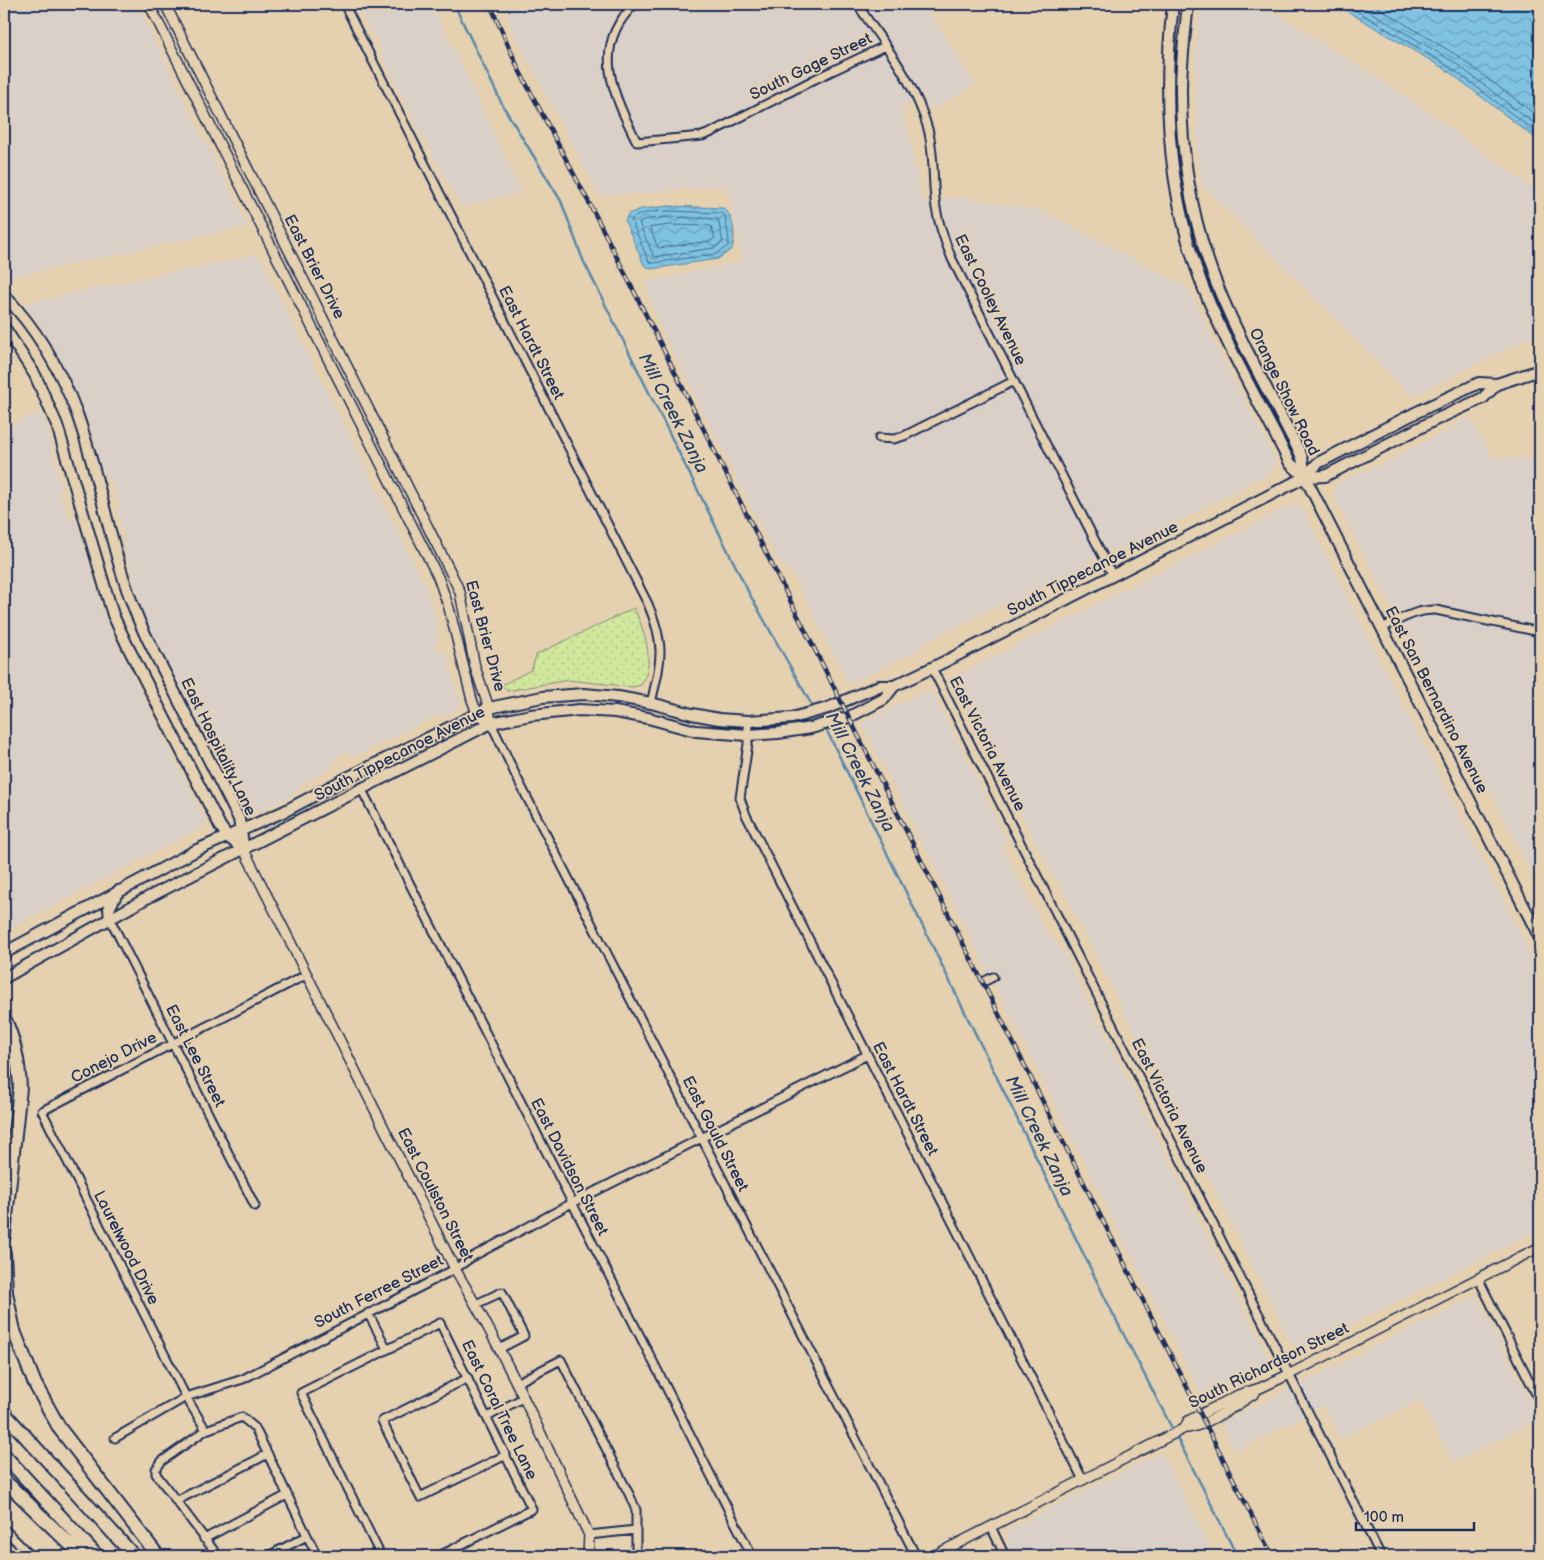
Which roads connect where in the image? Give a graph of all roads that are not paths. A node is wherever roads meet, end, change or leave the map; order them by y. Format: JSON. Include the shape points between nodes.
{"nodes":[{"id":1,"x":149,"y":4,"type":"edge"},
{"id":2,"x":165,"y":4,"type":"edge"},
{"id":3,"x":344,"y":4,"type":"edge"},
{"id":4,"x":634,"y":4,"type":"edge"},
{"id":5,"x":857,"y":4,"type":"edge"},
{"id":6,"x":1174,"y":4,"type":"edge"},
{"id":7,"x":1188,"y":4,"type":"edge"},
{"id":8,"x":885,"y":46,"type":"junction"},
{"id":9,"x":1167,"y":76,"type":"junction"},
{"id":10,"x":1182,"y":76,"type":"junction"},
{"id":11,"x":4,"y":294,"type":"edge"},
{"id":12,"x":4,"y":327,"type":"edge"},
{"id":13,"x":1540,"y":370,"type":"edge"},
{"id":14,"x":1014,"y":381,"type":"junction"},
{"id":15,"x":1497,"y":384,"type":"junction"},
{"id":16,"x":879,"y":438,"type":"dead end"},
{"id":17,"x":1305,"y":477,"type":"junction"},
{"id":18,"x":1113,"y":576,"type":"junction"},
{"id":19,"x":1382,"y":628,"type":"junction"},
{"id":20,"x":1540,"y":632,"type":"edge"},
{"id":21,"x":932,"y":668,"type":"junction"},
{"id":22,"x":894,"y":686,"type":"junction"},
{"id":23,"x":651,"y":703,"type":"junction"},
{"id":24,"x":490,"y":708,"type":"junction"},
{"id":25,"x":477,"y":713,"type":"junction"},
{"id":26,"x":648,"y":718,"type":"junction"},
{"id":27,"x":748,"y":721,"type":"junction"},
{"id":28,"x":491,"y":723,"type":"junction"},
{"id":29,"x":748,"y":735,"type":"junction"},
{"id":30,"x":362,"y":790,"type":"junction"},
{"id":31,"x":241,"y":830,"type":"junction"},
{"id":32,"x":227,"y":836,"type":"junction"},
{"id":33,"x":244,"y":850,"type":"junction"},
{"id":34,"x":118,"y":891,"type":"junction"},
{"id":35,"x":110,"y":919,"type":"junction"},
{"id":36,"x":1540,"y":938,"type":"edge"},
{"id":37,"x":4,"y":953,"type":"edge"},
{"id":38,"x":306,"y":975,"type":"junction"},
{"id":39,"x":4,"y":978,"type":"edge"},
{"id":40,"x":4,"y":1018,"type":"edge"},
{"id":41,"x":173,"y":1044,"type":"junction"},
{"id":42,"x":867,"y":1055,"type":"junction"},
{"id":43,"x":42,"y":1111,"type":"joint"},
{"id":44,"x":702,"y":1139,"type":"junction"},
{"id":45,"x":572,"y":1203,"type":"junction"},
{"id":46,"x":254,"y":1206,"type":"dead end"},
{"id":47,"x":4,"y":1235,"type":"edge"},
{"id":48,"x":1540,"y":1247,"type":"edge"},
{"id":49,"x":4,"y":1253,"type":"edge"},
{"id":50,"x":456,"y":1269,"type":"junction"},
{"id":51,"x":1478,"y":1278,"type":"junction"},
{"id":52,"x":476,"y":1304,"type":"junction"},
{"id":53,"x":368,"y":1314,"type":"junction"},
{"id":54,"x":387,"y":1349,"type":"junction"},
{"id":55,"x":499,"y":1349,"type":"junction"},
{"id":56,"x":1290,"y":1374,"type":"junction"},
{"id":57,"x":468,"y":1378,"type":"junction"},
{"id":58,"x":516,"y":1383,"type":"junction"},
{"id":59,"x":186,"y":1397,"type":"junction"},
{"id":60,"x":523,"y":1398,"type":"junction"},
{"id":61,"x":1540,"y":1402,"type":"edge"},
{"id":62,"x":4,"y":1413,"type":"edge"},
{"id":63,"x":487,"y":1417,"type":"junction"},
{"id":64,"x":206,"y":1430,"type":"junction"},
{"id":65,"x":115,"y":1438,"type":"dead end"},
{"id":66,"x":268,"y":1454,"type":"junction"},
{"id":67,"x":4,"y":1455,"type":"edge"},
{"id":68,"x":506,"y":1455,"type":"junction"},
{"id":69,"x":4,"y":1480,"type":"edge"},
{"id":70,"x":1082,"y":1480,"type":"junction"},
{"id":71,"x":287,"y":1495,"type":"junction"},
{"id":72,"x":176,"y":1501,"type":"junction"},
{"id":73,"x":991,"y":1527,"type":"junction"},
{"id":74,"x":4,"y":1529,"type":"edge"},
{"id":75,"x":636,"y":1530,"type":"junction"},
{"id":76,"x":589,"y":1535,"type":"junction"},
{"id":77,"x":307,"y":1536,"type":"junction"},
{"id":78,"x":204,"y":1539,"type":"junction"},
{"id":79,"x":31,"y":1556,"type":"edge"},
{"id":80,"x":82,"y":1556,"type":"edge"},
{"id":81,"x":97,"y":1556,"type":"edge"},
{"id":82,"x":134,"y":1556,"type":"edge"},
{"id":83,"x":158,"y":1556,"type":"edge"},
{"id":84,"x":218,"y":1556,"type":"edge"},
{"id":85,"x":268,"y":1556,"type":"edge"},
{"id":86,"x":317,"y":1556,"type":"edge"},
{"id":87,"x":381,"y":1556,"type":"edge"},
{"id":88,"x":439,"y":1556,"type":"edge"},
{"id":89,"x":588,"y":1556,"type":"edge"},
{"id":90,"x":636,"y":1556,"type":"edge"},
{"id":91,"x":752,"y":1556,"type":"edge"},
{"id":92,"x":916,"y":1556,"type":"edge"},
{"id":93,"x":933,"y":1556,"type":"edge"},
{"id":94,"x":1005,"y":1556,"type":"edge"},
{"id":95,"x":1381,"y":1556,"type":"edge"}],
"edges":[{"from":1,"to":25,"type":"street","name":"East Brier Drive","via":[[438,577]]},
{"from":2,"to":24,"type":"street","name":"East Brier Drive","via":[[460,592],[475,667]]},
{"from":3,"to":23,"type":"street","name":"East Hardt Street","via":[[648,604],[657,625],[661,647],[660,668]]},
{"from":4,"to":8,"type":"street","name":"South Gage Street","via":[[613,34],[609,66],[613,90],[637,142],[702,136]]},
{"from":5,"to":8,"type":"street","name":"East Cooley Avenue"},
{"from":6,"to":9,"type":"main road","name":"Orange Show Road"},
{"from":7,"to":10,"type":"main road","name":"Orange Show Road"},
{"from":8,"to":14,"type":"street","name":"East Cooley Avenue","via":[[905,74],[923,113],[932,150],[936,208],[945,242]]},
{"from":9,"to":10,"type":"main road"},
{"from":9,"to":17,"type":"main road","name":"Orange Show Road","via":[[1172,161],[1184,228],[1196,267],[1223,332],[1290,463]]},
{"from":10,"to":17,"type":"main road","name":"Orange Show Road","via":[[1182,130],[1186,160],[1192,200],[1206,252],[1225,303],[1302,457]]},
{"from":11,"to":31,"type":"main road","name":"East Hospitality Lane","via":[[41,343],[68,391],[85,438],[134,609],[239,819]]},
{"from":12,"to":32,"type":"main road","name":"East Hospitality Lane","via":[[35,375],[58,424],[113,615]]},
{"from":13,"to":15,"type":"main road","name":"South Tippecanoe Avenue"},
{"from":14,"to":16,"type":"street","via":[[904,436]]},
{"from":14,"to":18,"type":"street","name":"East Cooley Avenue"},
{"from":15,"to":17,"type":"main road","name":"South Tippecanoe Avenue","via":[[1483,398],[1325,476]]},
{"from":15,"to":17,"type":"main road","name":"South Tippecanoe Avenue","via":[[1479,383],[1417,412],[1318,463]]},
{"from":17,"to":18,"type":"main road","name":"South Tippecanoe Avenue"},
{"from":17,"to":19,"type":"main road","name":"East San Bernardino Avenue"},
{"from":18,"to":21,"type":"main road","name":"South Tippecanoe Avenue"},
{"from":19,"to":20,"type":"street","via":[[1412,614],[1436,610]]},
{"from":19,"to":36,"type":"main road","name":"East San Bernardino Avenue"},
{"from":21,"to":22,"type":"main road","name":"South Tippecanoe Avenue"},
{"from":21,"to":56,"type":"street","name":"East Victoria Avenue"},
{"from":22,"to":27,"type":"main road","name":"South Tippecanoe Avenue","via":[[879,686],[828,708],[799,716]]},
{"from":22,"to":29,"type":"main road","name":"South Tippecanoe Avenue","via":[[884,699],[834,722]]},
{"from":23,"to":24,"type":"main road","name":"South Tippecanoe Avenue","via":[[618,697],[565,694]]},
{"from":23,"to":26,"type":"main road"},
{"from":23,"to":27,"type":"main road","name":"South Tippecanoe Avenue","via":[[692,714]]},
{"from":24,"to":25,"type":"main road","name":"South Tippecanoe Avenue"},
{"from":24,"to":28,"type":"street","name":"East Brier Drive"},
{"from":25,"to":28,"type":"street","name":"East Brier Drive"},
{"from":25,"to":31,"type":"main road","name":"South Tippecanoe Avenue"},
{"from":26,"to":28,"type":"main road","name":"South Tippecanoe Avenue","via":[[579,710]]},
{"from":26,"to":29,"type":"main road","name":"South Tippecanoe Avenue","via":[[696,731]]},
{"from":27,"to":29,"type":"street","name":"East Hardt Street"},
{"from":28,"to":30,"type":"main road","name":"South Tippecanoe Avenue"},
{"from":28,"to":44,"type":"street","name":"East Gould Street"},
{"from":29,"to":42,"type":"street","name":"East Hardt Street","via":[[740,798],[744,812]]},
{"from":30,"to":33,"type":"main road","name":"South Tippecanoe Avenue"},
{"from":30,"to":45,"type":"street","name":"East Davidson Street"},
{"from":31,"to":32,"type":"main road","name":"South Tippecanoe Avenue"},
{"from":31,"to":33,"type":"main road","name":"East Hospitality Lane"},
{"from":32,"to":33,"type":"main road","name":"East Hospitality Lane"},
{"from":32,"to":34,"type":"main road","name":"South Tippecanoe Avenue"},
{"from":33,"to":35,"type":"main road","name":"South Tippecanoe Avenue"},
{"from":33,"to":38,"type":"street","name":"East Coulston Street"},
{"from":34,"to":35,"type":"main road","via":[[109,909]]},
{"from":34,"to":37,"type":"main road","name":"South Tippecanoe Avenue"},
{"from":35,"to":39,"type":"main road","name":"South Tippecanoe Avenue"},
{"from":35,"to":41,"type":"street","name":"East Lee Street"},
{"from":38,"to":41,"type":"street","name":"Conejo Drive"},
{"from":38,"to":50,"type":"street","name":"East Coulston Street"},
{"from":40,"to":47,"type":"highway","via":[[14,1043],[20,1088]]},
{"from":41,"to":43,"type":"street","name":"Conejo Drive"},
{"from":41,"to":46,"type":"street","name":"East Lee Street"},
{"from":42,"to":44,"type":"street","name":"South Ferree Street"},
{"from":42,"to":70,"type":"street","name":"East Hardt Street"},
{"from":43,"to":59,"type":"street","name":"Laurelwood Drive"},
{"from":44,"to":45,"type":"street","name":"South Ferree Street"},
{"from":44,"to":92,"type":"street","name":"East Gould Street"},
{"from":45,"to":50,"type":"street","name":"South Ferree Street"},
{"from":45,"to":91,"type":"street","name":"East Davidson Street"},
{"from":48,"to":51,"type":"street","name":"South Richardson Street"},
{"from":49,"to":83,"type":"highway","via":[[6,1293],[14,1331],[35,1384],[60,1429]]},
{"from":50,"to":52,"type":"street","name":"East Coulston Street"},
{"from":50,"to":53,"type":"street","name":"South Ferree Street"},
{"from":51,"to":56,"type":"street","name":"South Richardson Street"},
{"from":51,"to":61,"type":"street"},
{"from":52,"to":55,"type":"street","name":"East Coulston Street"},
{"from":52,"to":55,"type":"street","via":[[502,1292],[524,1336]]},
{"from":53,"to":54,"type":"street"},
{"from":53,"to":59,"type":"street","name":"South Ferree Street","via":[[243,1379]]},
{"from":54,"to":57,"type":"street","name":"East Coral Tree Lane","via":[[440,1323]]},
{"from":54,"to":87,"type":"street","via":[[301,1393]]},
{"from":55,"to":58,"type":"street","name":"East Coulston Street"},
{"from":56,"to":70,"type":"street","name":"South Richardson Street","via":[[1191,1429],[1185,1428]]},
{"from":56,"to":95,"type":"street","name":"East Victoria Avenue"},
{"from":57,"to":63,"type":"street","name":"East Coral Tree Lane"},
{"from":57,"to":68,"type":"street","via":[[382,1421],[420,1497]]},
{"from":58,"to":60,"type":"street","name":"East Coulston Street"},
{"from":58,"to":75,"type":"street","via":[[561,1360],[630,1496],[636,1510]]},
{"from":59,"to":64,"type":"street","name":"Laurelwood Drive"},
{"from":59,"to":65,"type":"street","name":"South Ferree Street"},
{"from":60,"to":63,"type":"street"},
{"from":60,"to":76,"type":"street","name":"East Coulston Street"},
{"from":62,"to":82,"type":"highway"},
{"from":63,"to":68,"type":"street","name":"East Coral Tree Lane"},
{"from":64,"to":66,"type":"street","via":[[242,1416],[255,1428]]},
{"from":64,"to":72,"type":"street","via":[[162,1461],[156,1469],[156,1474]]},
{"from":66,"to":71,"type":"street"},
{"from":66,"to":72,"type":"street"},
{"from":67,"to":81,"type":"highway"},
{"from":68,"to":88,"type":"street","name":"East Coral Tree Lane","via":[[532,1509]]},
{"from":69,"to":80,"type":"highway"},
{"from":70,"to":73,"type":"street","name":"South Richardson Street"},
{"from":71,"to":77,"type":"street"},
{"from":71,"to":78,"type":"street"},
{"from":72,"to":78,"type":"street"},
{"from":73,"to":93,"type":"street","name":"South Richardson Street"},
{"from":73,"to":94,"type":"street"},
{"from":74,"to":79,"type":"street"},
{"from":75,"to":76,"type":"street"},
{"from":75,"to":90,"type":"street"},
{"from":76,"to":89,"type":"street","name":"East Coulston Street"},
{"from":77,"to":85,"type":"street"},
{"from":77,"to":86,"type":"street"},
{"from":78,"to":84,"type":"street"}]}
